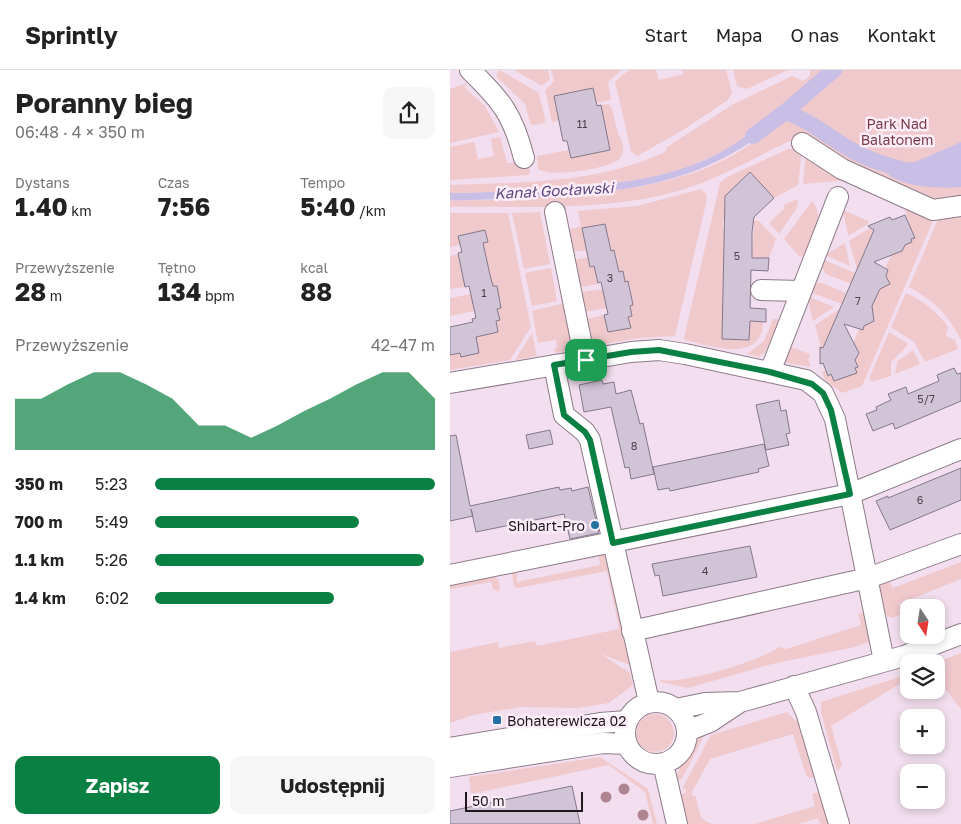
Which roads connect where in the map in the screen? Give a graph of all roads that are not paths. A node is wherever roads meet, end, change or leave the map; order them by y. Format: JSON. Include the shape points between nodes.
{"nodes":[{"id":1,"x":470,"y":70,"type":"edge"},
{"id":2,"x":802,"y":143,"type":"dead end"},
{"id":3,"x":524,"y":158,"type":"dead end"},
{"id":4,"x":838,"y":197,"type":"dead end"},
{"id":5,"x":961,"y":206,"type":"edge"},
{"id":6,"x":555,"y":212,"type":"dead end"},
{"id":7,"x":760,"y":290,"type":"dead end"},
{"id":8,"x":800,"y":291,"type":"junction"},
{"id":9,"x":586,"y":360,"type":"junction"},
{"id":10,"x":554,"y":365,"type":"junction"},
{"id":11,"x":770,"y":372,"type":"junction"},
{"id":12,"x":450,"y":382,"type":"edge"},
{"id":13,"x":961,"y":449,"type":"edge"},
{"id":14,"x":850,"y":494,"type":"junction"},
{"id":15,"x":613,"y":543,"type":"junction"},
{"id":16,"x":961,"y":544,"type":"edge"},
{"id":17,"x":450,"y":575,"type":"edge"},
{"id":18,"x":868,"y":578,"type":"junction"},
{"id":19,"x":632,"y":631,"type":"junction"},
{"id":20,"x":961,"y":634,"type":"edge"},
{"id":21,"x":884,"y":662,"type":"junction"},
{"id":22,"x":794,"y":686,"type":"junction"},
{"id":23,"x":649,"y":702,"type":"junction"},
{"id":24,"x":740,"y":702,"type":"junction"},
{"id":25,"x":676,"y":708,"type":"junction"},
{"id":26,"x":627,"y":721,"type":"junction"},
{"id":27,"x":687,"y":731,"type":"junction"},
{"id":28,"x":626,"y":744,"type":"junction"},
{"id":29,"x":450,"y":748,"type":"edge"},
{"id":30,"x":663,"y":764,"type":"junction"},
{"id":31,"x":450,"y":767,"type":"edge"},
{"id":32,"x":677,"y":824,"type":"edge"},
{"id":33,"x":839,"y":824,"type":"edge"}],
"edges":[{"from":1,"to":3,"type":"street","via":[[495,94],[511,116]]},
{"from":2,"to":5,"type":"street","via":[[842,170],[933,210]]},
{"from":4,"to":8,"type":"street"},
{"from":6,"to":9,"type":"street"},
{"from":7,"to":8,"type":"street"},
{"from":8,"to":11,"type":"street"},
{"from":9,"to":10,"type":"street"},
{"from":9,"to":11,"type":"street","via":[[659,350]]},
{"from":10,"to":12,"type":"street"},
{"from":10,"to":15,"type":"street","via":[[564,415],[590,440]]},
{"from":11,"to":14,"type":"street","via":[[806,380],[823,393],[834,420]]},
{"from":13,"to":14,"type":"street"},
{"from":14,"to":15,"type":"street"},
{"from":14,"to":18,"type":"street"},
{"from":15,"to":17,"type":"street"},
{"from":15,"to":19,"type":"street"},
{"from":16,"to":18,"type":"street"},
{"from":18,"to":19,"type":"street"},
{"from":18,"to":21,"type":"street"},
{"from":19,"to":23,"type":"street"},
{"from":20,"to":21,"type":"street"},
{"from":21,"to":22,"type":"street"},
{"from":22,"to":24,"type":"street"},
{"from":22,"to":33,"type":"street","via":[[806,712]]},
{"from":23,"to":25,"type":"street"},
{"from":23,"to":26,"type":"street","via":[[636,708]]},
{"from":24,"to":25,"type":"street"},
{"from":24,"to":27,"type":"street","via":[[710,722]]},
{"from":25,"to":27,"type":"street"},
{"from":26,"to":28,"type":"street"},
{"from":26,"to":29,"type":"street"},
{"from":27,"to":30,"type":"street","via":[[679,754]]},
{"from":28,"to":30,"type":"street","via":[[641,761]]},
{"from":28,"to":31,"type":"street","via":[[603,743]]},
{"from":30,"to":32,"type":"street"}]}
